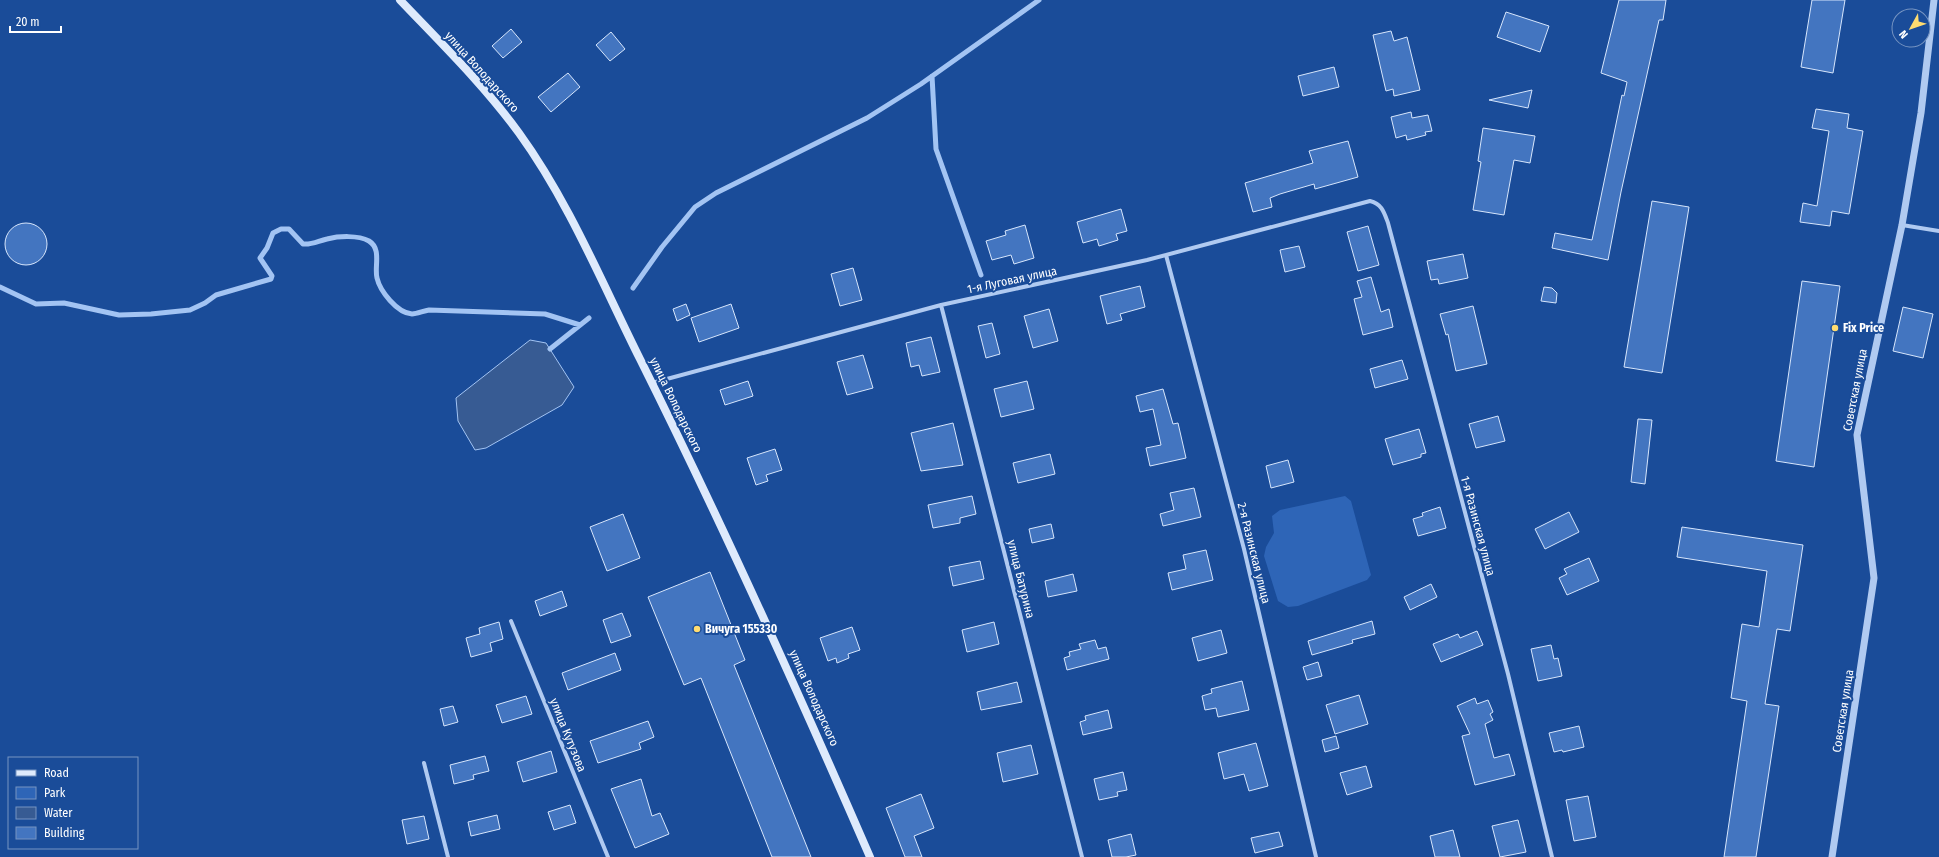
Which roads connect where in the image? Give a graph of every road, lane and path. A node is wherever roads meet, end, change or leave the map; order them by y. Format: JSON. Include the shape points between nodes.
{"nodes":[{"id":1,"x":400,"y":0,"type":"edge"},
{"id":2,"x":1934,"y":0,"type":"edge"},
{"id":3,"x":1377,"y":202,"type":"joint"},
{"id":4,"x":1902,"y":225,"type":"junction"},
{"id":5,"x":1939,"y":231,"type":"edge"},
{"id":6,"x":1166,"y":255,"type":"junction"},
{"id":7,"x":941,"y":305,"type":"junction"},
{"id":8,"x":652,"y":383,"type":"junction"},
{"id":9,"x":510,"y":621,"type":"dead end"},
{"id":10,"x":424,"y":764,"type":"dead end"},
{"id":11,"x":448,"y":857,"type":"edge"},
{"id":12,"x":608,"y":857,"type":"edge"},
{"id":13,"x":870,"y":857,"type":"edge"},
{"id":14,"x":1082,"y":857,"type":"edge"},
{"id":15,"x":1316,"y":857,"type":"edge"},
{"id":16,"x":1552,"y":857,"type":"edge"},
{"id":17,"x":1832,"y":857,"type":"edge"}],
"edges":[{"from":1,"to":8,"type":"main road","name":"улица Володарского","via":[[493,98],[548,176]]},
{"from":2,"to":4,"type":"street","name":"Советская улица","via":[[1923,101]]},
{"from":3,"to":6,"type":"street","name":"1-я Луговая улица","via":[[1370,201]]},
{"from":3,"to":16,"type":"street","name":"1-я Разинская улица","via":[[1388,223],[1506,667]]},
{"from":4,"to":5,"type":"street"},
{"from":4,"to":17,"type":"street","name":"Советская улица","via":[[1856,435],[1874,578]]},
{"from":6,"to":7,"type":"street","name":"1-я Луговая улица"},
{"from":6,"to":15,"type":"street","name":"2-я Разинская улица","via":[[1244,550]]},
{"from":7,"to":8,"type":"street","name":"1-я Луговая улица"},
{"from":7,"to":14,"type":"street","name":"улица Батурина"},
{"from":8,"to":13,"type":"main road","name":"улица Володарского","via":[[772,633]]},
{"from":9,"to":12,"type":"street","name":"улица Кутузова"},
{"from":10,"to":11,"type":"street"}]}
